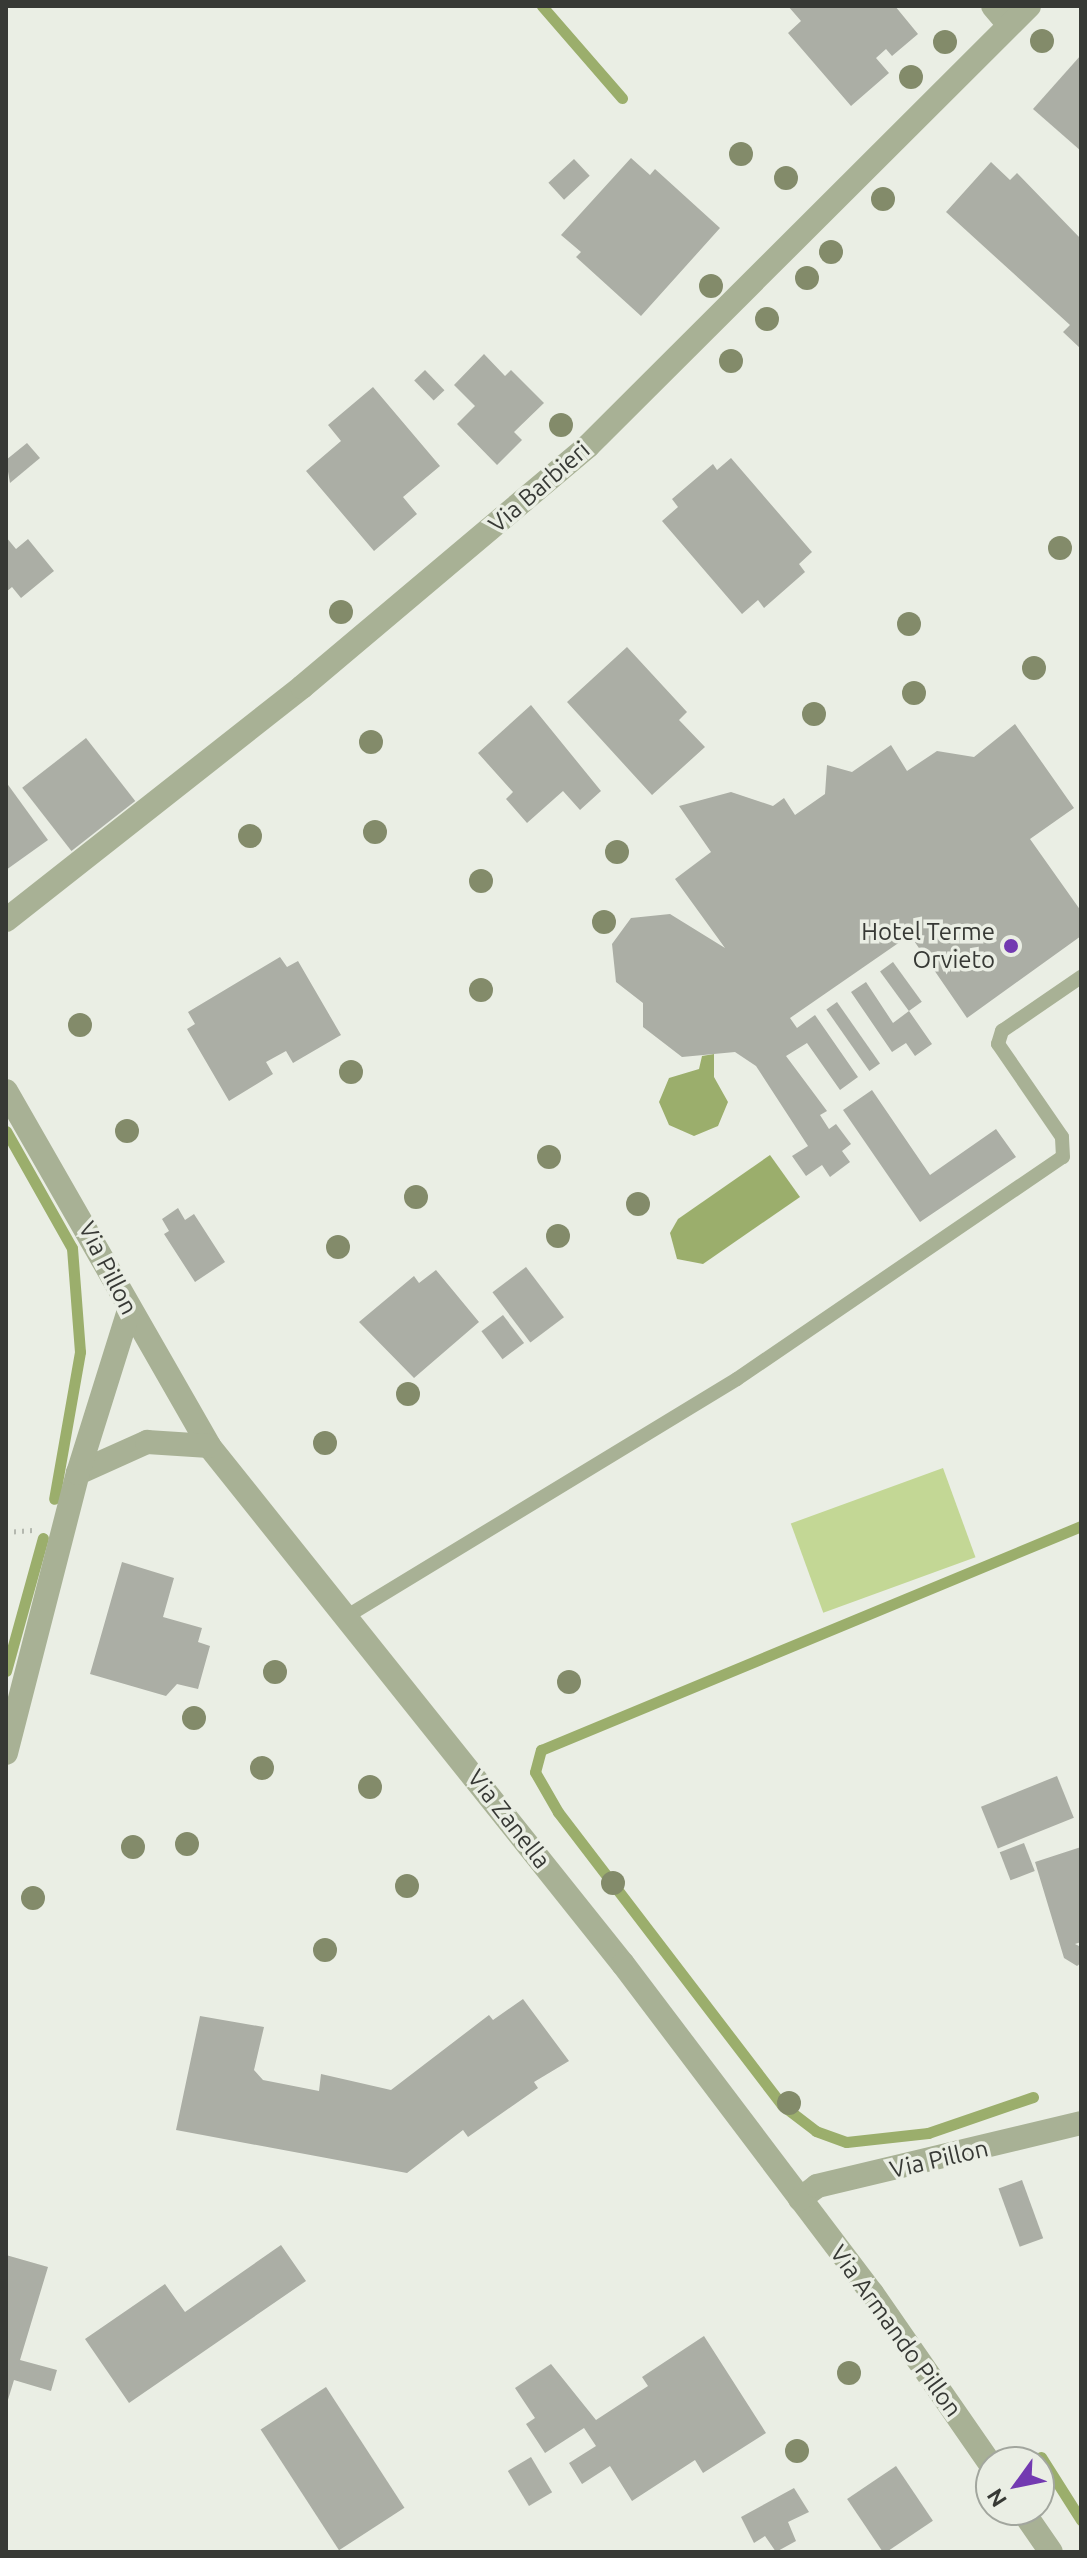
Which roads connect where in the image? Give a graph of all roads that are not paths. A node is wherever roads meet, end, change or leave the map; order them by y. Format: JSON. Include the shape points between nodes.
{"nodes":[{"id":1,"x":993,"y":6,"type":"edge"},
{"id":2,"x":1029,"y":6,"type":"edge"},
{"id":3,"x":1009,"y":25,"type":"junction"},
{"id":4,"x":6,"y":920,"type":"edge"},
{"id":5,"x":1081,"y":977,"type":"edge"},
{"id":6,"x":6,"y":1091,"type":"edge"},
{"id":7,"x":129,"y":1310,"type":"junction"},
{"id":8,"x":209,"y":1446,"type":"junction"},
{"id":9,"x":78,"y":1473,"type":"junction"},
{"id":10,"x":344,"y":1618,"type":"junction"},
{"id":11,"x":6,"y":1753,"type":"edge"},
{"id":12,"x":1081,"y":2123,"type":"edge"},
{"id":13,"x":800,"y":2199,"type":"junction"},
{"id":14,"x":977,"y":2446,"type":"edge"},
{"id":15,"x":1033,"y":2526,"type":"edge"},
{"id":16,"x":1051,"y":2552,"type":"edge"}],
"edges":[{"from":1,"to":3,"type":"street"},
{"from":2,"to":3,"type":"street","name":"Via Barbieri"},
{"from":3,"to":4,"type":"street","name":"Via Barbieri","via":[[588,446],[302,687]]},
{"from":5,"to":10,"type":"lane","via":[[1002,1031],[998,1044],[1062,1137],[1063,1157],[737,1379]]},
{"from":6,"to":7,"type":"street","name":"Via Pillon","via":[[79,1210]]},
{"from":7,"to":8,"type":"street","name":"Via Pillon"},
{"from":7,"to":9,"type":"street"},
{"from":8,"to":9,"type":"street","via":[[147,1442]]},
{"from":8,"to":10,"type":"street","name":"Via Zanella"},
{"from":9,"to":11,"type":"street"},
{"from":10,"to":13,"type":"street","name":"Via Zanella","via":[[485,1789]]},
{"from":12,"to":13,"type":"street","name":"Via Pillon","via":[[817,2186]]},
{"from":13,"to":14,"type":"street","name":"Via Armando Pillon"},
{"from":15,"to":16,"type":"street"}]}
